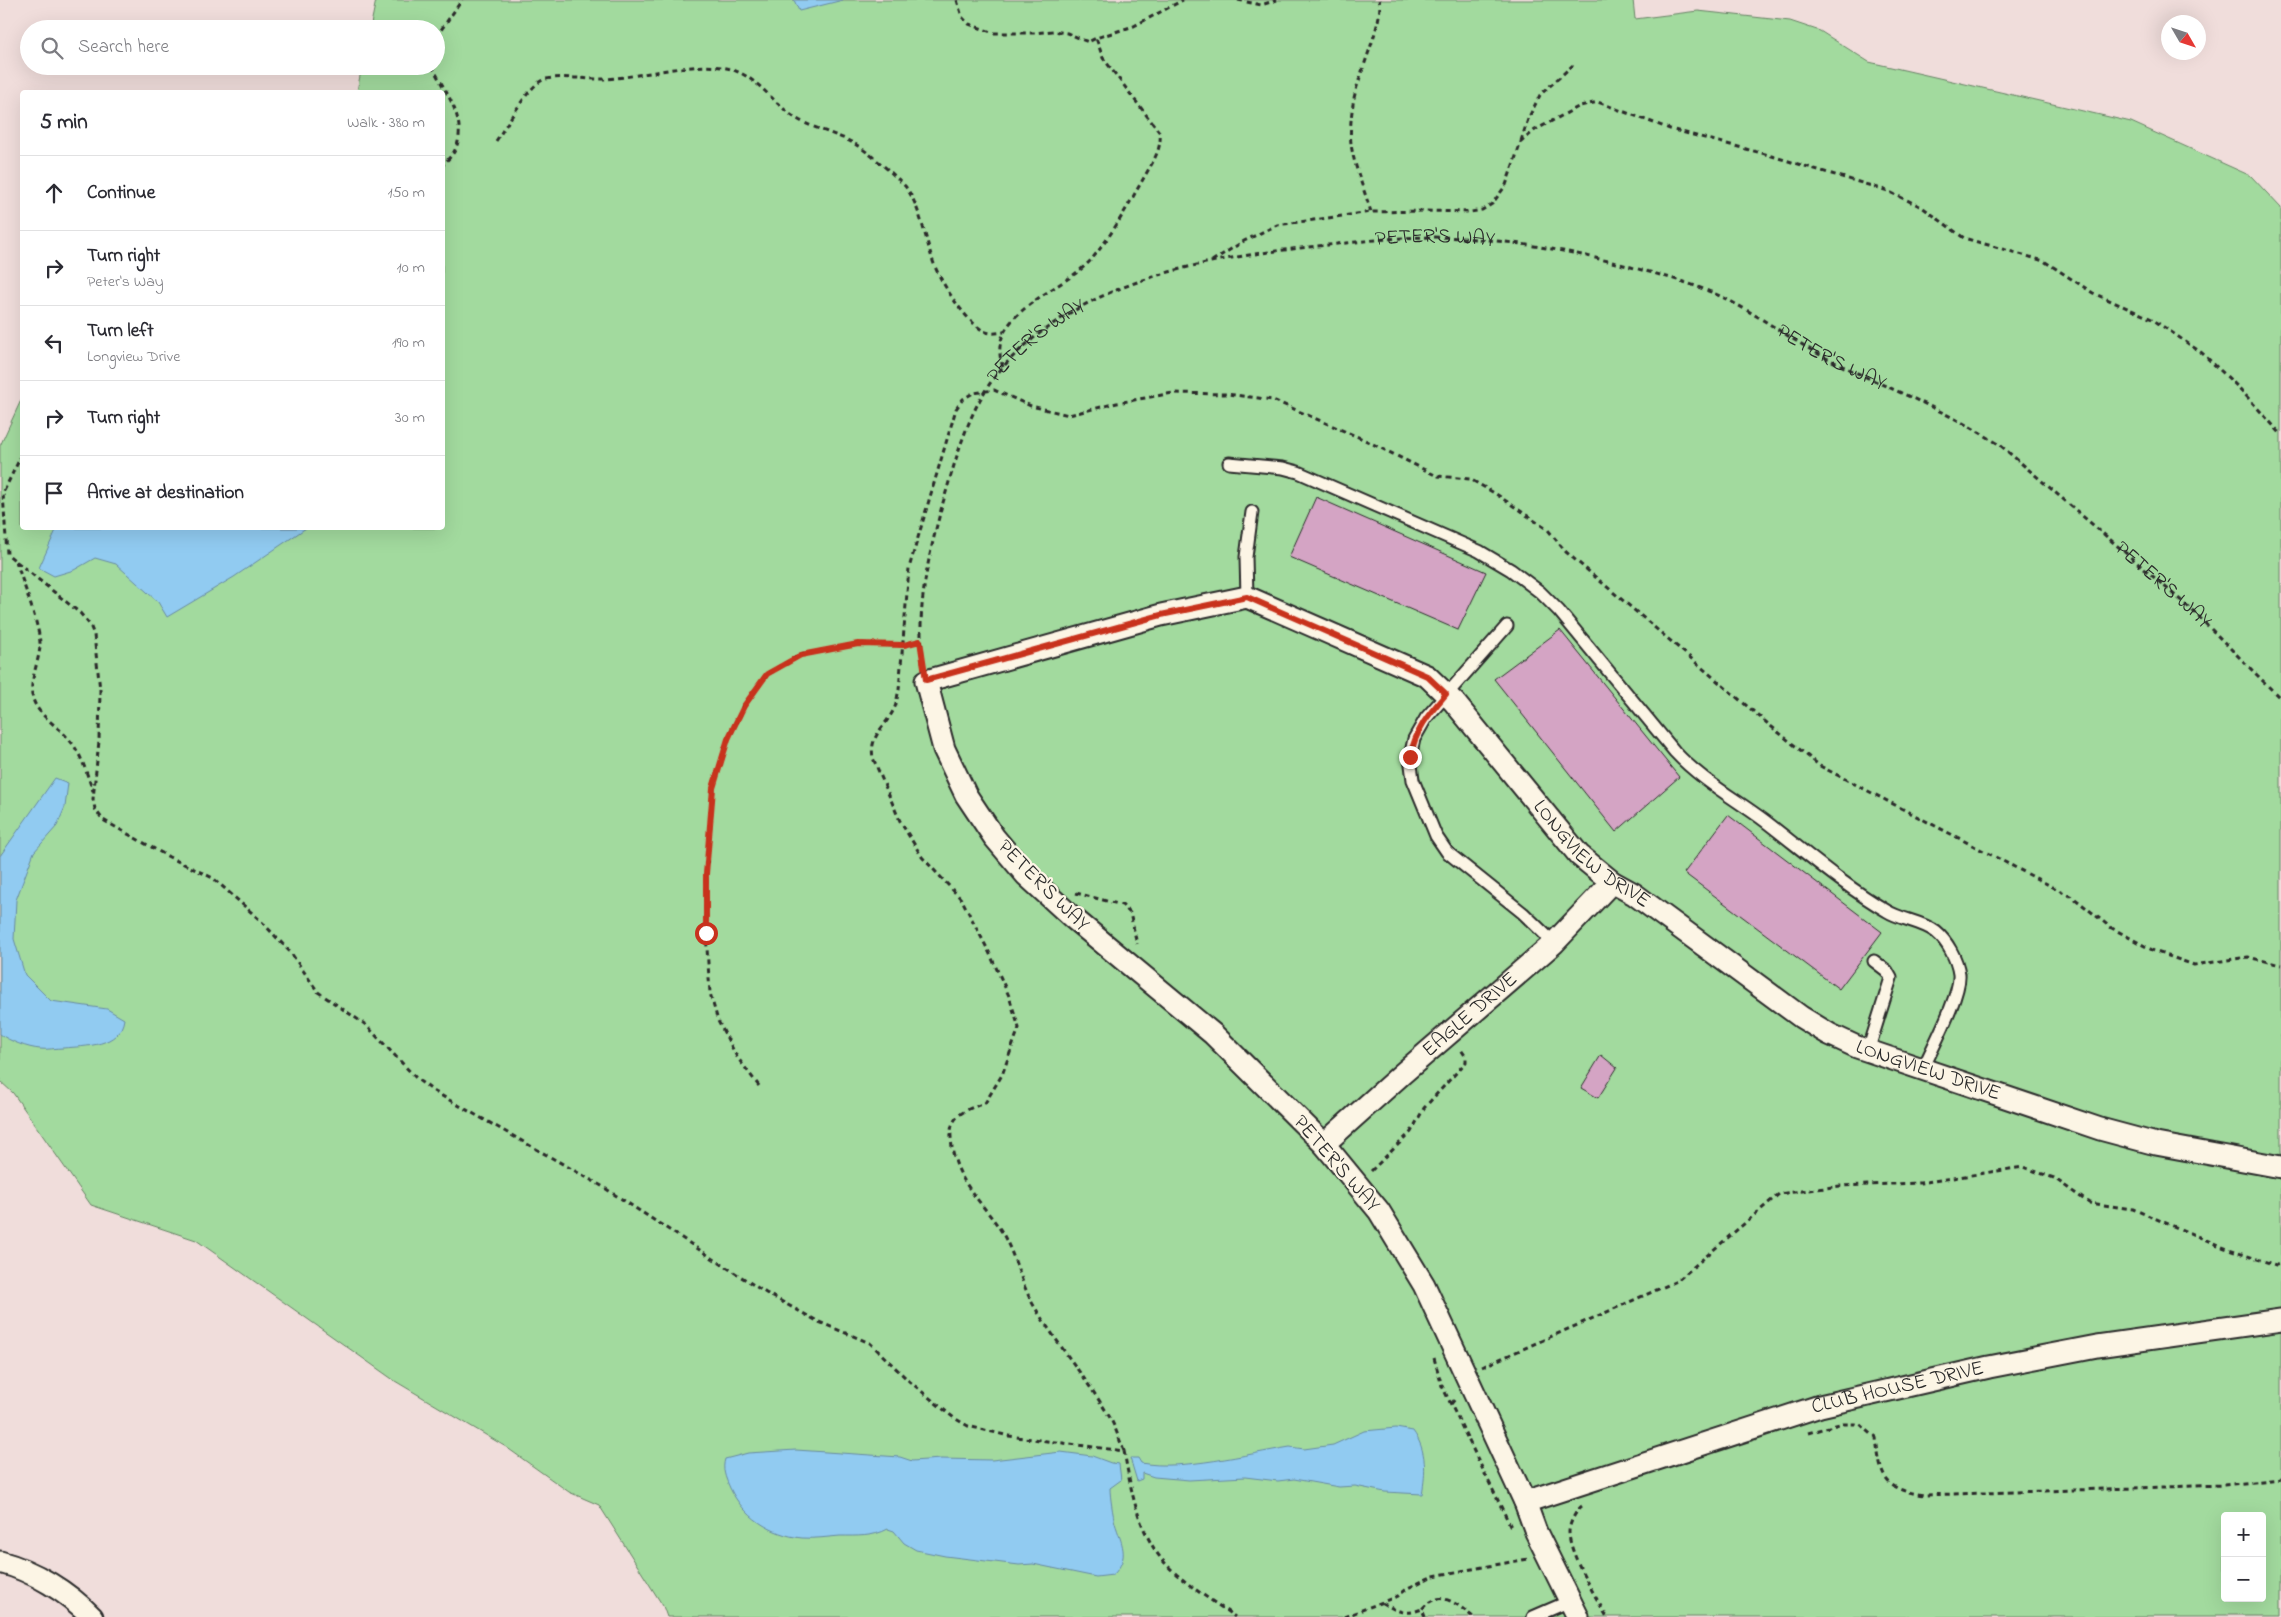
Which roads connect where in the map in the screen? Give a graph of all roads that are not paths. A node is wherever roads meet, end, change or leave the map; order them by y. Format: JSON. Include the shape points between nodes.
{"nodes":[{"id":1,"x":1229,"y":463,"type":"dead end"},
{"id":2,"x":1252,"y":512,"type":"dead end"},
{"id":3,"x":1247,"y":597,"type":"junction"},
{"id":4,"x":1507,"y":626,"type":"dead end"},
{"id":5,"x":1446,"y":694,"type":"junction"},
{"id":6,"x":1612,"y":882,"type":"junction"},
{"id":7,"x":1554,"y":943,"type":"junction"},
{"id":8,"x":1874,"y":960,"type":"dead end"},
{"id":9,"x":1868,"y":1051,"type":"junction"},
{"id":10,"x":1923,"y":1069,"type":"junction"},
{"id":11,"x":1324,"y":1144,"type":"junction"},
{"id":12,"x":2281,"y":1167,"type":"edge"},
{"id":13,"x":2281,"y":1320,"type":"edge"},
{"id":14,"x":1525,"y":1502,"type":"junction"},
{"id":15,"x":0,"y":1562,"type":"edge"},
{"id":16,"x":1574,"y":1609,"type":"edge"},
{"id":17,"x":92,"y":1617,"type":"edge"},
{"id":18,"x":1533,"y":1617,"type":"edge"}],
"edges":[{"from":1,"to":10,"type":"lane","via":[[1298,472],[1479,552],[1511,570],[1560,611],[1691,769],[1868,899],[1900,918],[1935,931],[1953,956],[1959,974],[1958,990]]},
{"from":2,"to":3,"type":"lane","via":[[1246,558]]},
{"from":3,"to":5,"type":"street","name":"LONGVIEW DRIVE","via":[[1427,676]]},
{"from":3,"to":11,"type":"street","name":"PETER'S WAY","via":[[1161,615],[926,680],[944,749],[966,794],[994,837],[1020,867],[1074,918],[1213,1034]]},
{"from":4,"to":5,"type":"lane"},
{"from":5,"to":6,"type":"street","name":"LONGVIEW DRIVE","via":[[1579,855]]},
{"from":5,"to":7,"type":"lane","via":[[1426,718],[1414,739],[1410,757],[1413,780],[1436,836],[1447,852],[1523,913]]},
{"from":6,"to":7,"type":"street","name":"EAGLE DRIVE"},
{"from":6,"to":9,"type":"street","name":"LONGVIEW DRIVE","via":[[1634,894],[1801,1017]]},
{"from":7,"to":11,"type":"street","name":"EAGLE DRIVE"},
{"from":8,"to":9,"type":"lane","via":[[1891,978]]},
{"from":9,"to":10,"type":"street","name":"LONGVIEW DRIVE"},
{"from":10,"to":12,"type":"street","name":"LONGVIEW DRIVE","via":[[2110,1132],[2156,1144]]},
{"from":11,"to":14,"type":"street","name":"PETER'S WAY","via":[[1378,1211],[1424,1285]]},
{"from":13,"to":14,"type":"street","name":"CLUB HOUSE DRIVE","via":[[2097,1346],[1820,1406]]},
{"from":14,"to":16,"type":"street","name":"PETER'S WAY"},
{"from":15,"to":17,"type":"street","via":[[50,1583]]},
{"from":16,"to":18,"type":"lane"}]}
